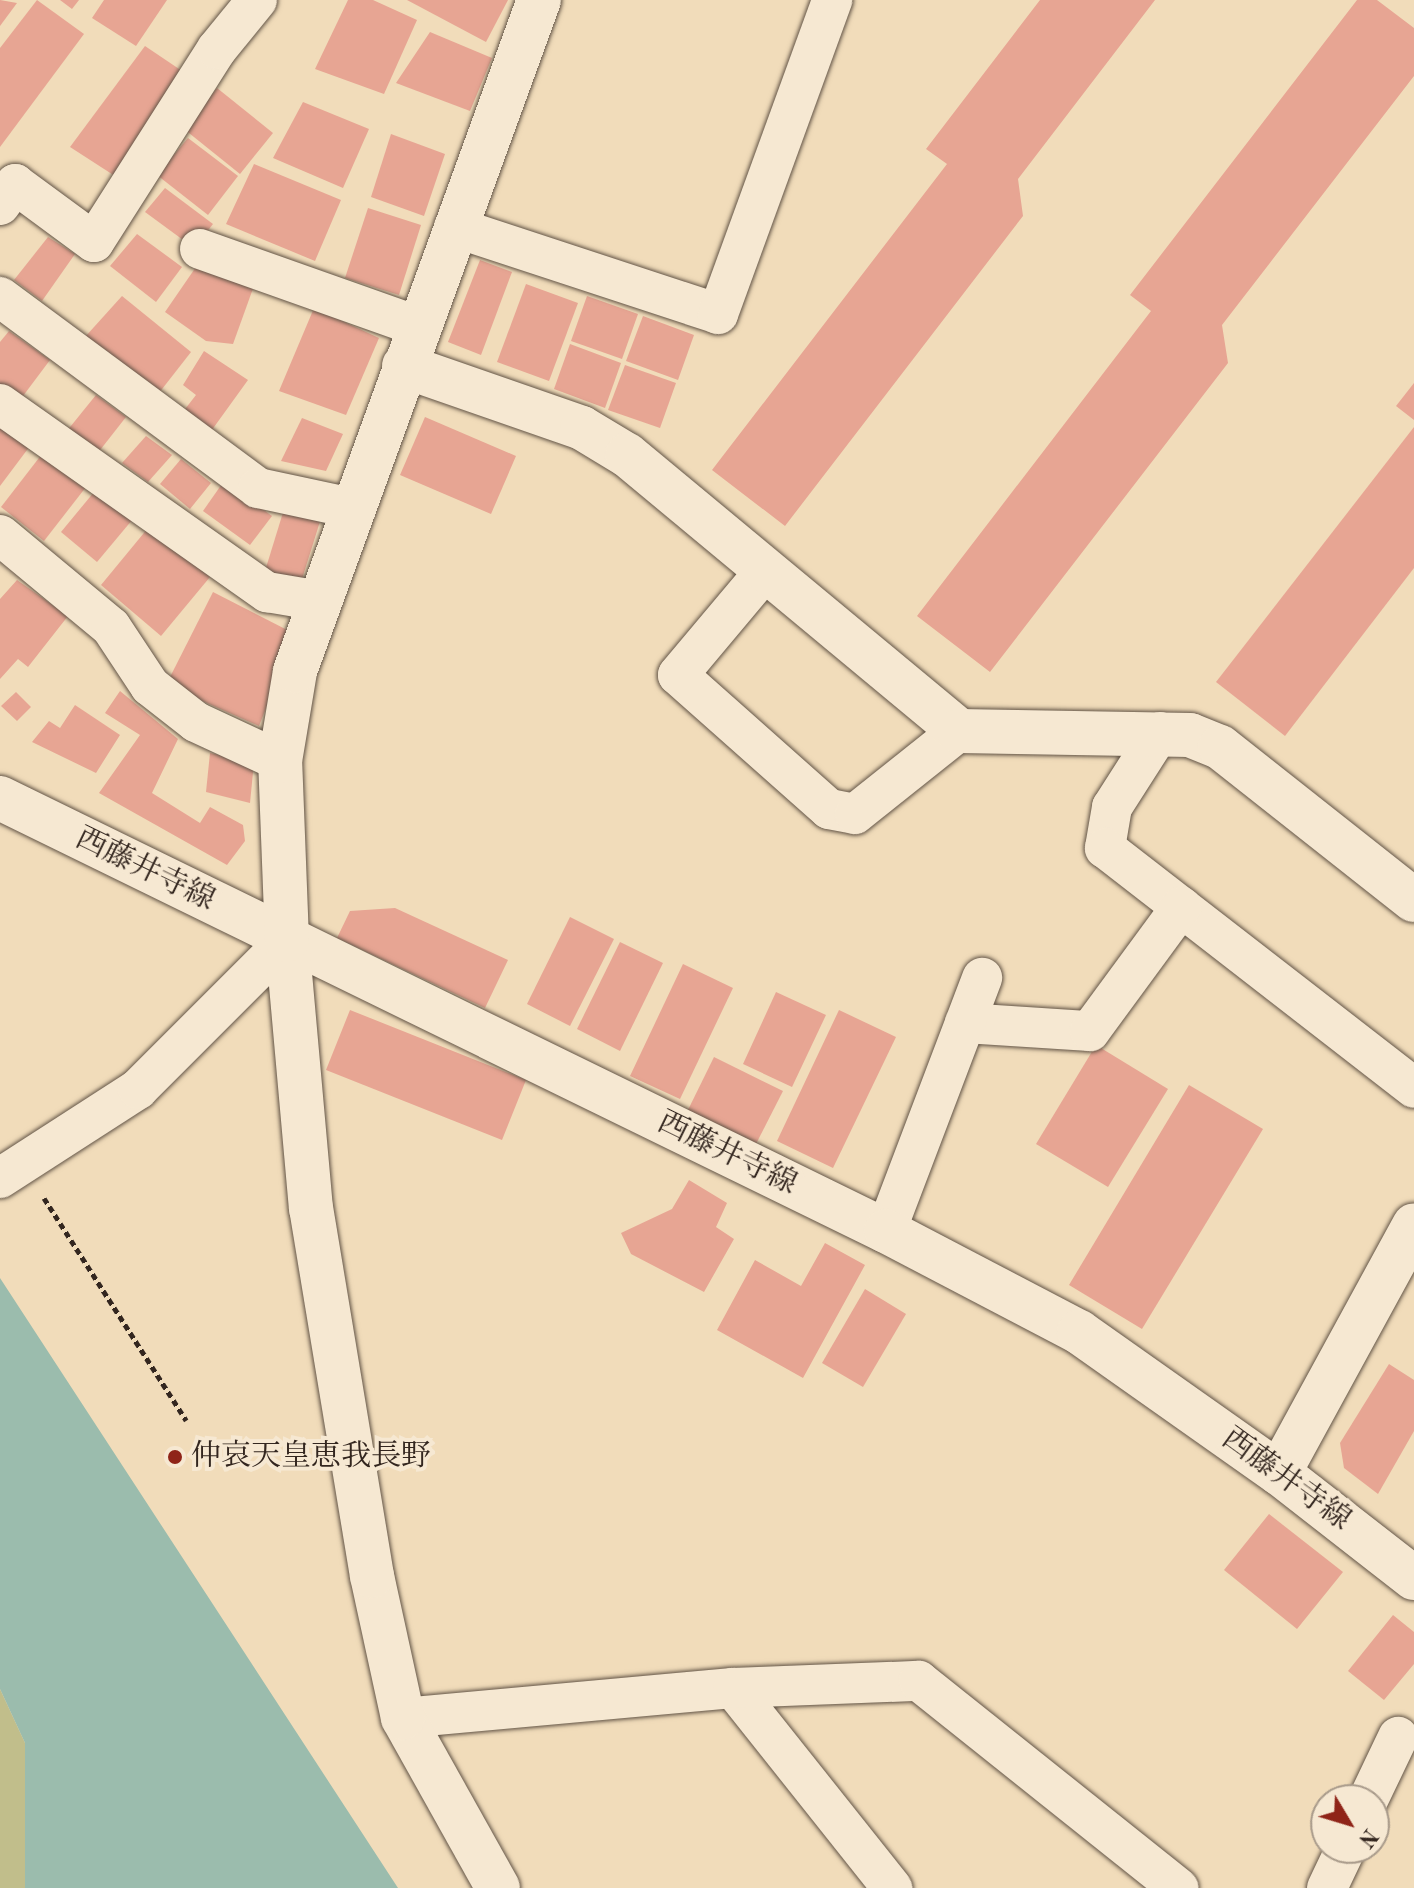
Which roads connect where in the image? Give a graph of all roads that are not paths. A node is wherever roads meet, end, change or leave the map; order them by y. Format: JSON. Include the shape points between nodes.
{"nodes":[{"id":1,"x":257,"y":0,"type":"edge"},
{"id":2,"x":539,"y":0,"type":"edge"},
{"id":3,"x":832,"y":0,"type":"edge"},
{"id":4,"x":0,"y":205,"type":"edge"},
{"id":5,"x":454,"y":227,"type":"junction"},
{"id":6,"x":200,"y":249,"type":"dead end"},
{"id":7,"x":0,"y":297,"type":"edge"},
{"id":8,"x":410,"y":346,"type":"junction"},
{"id":9,"x":0,"y":404,"type":"edge"},
{"id":10,"x":356,"y":509,"type":"junction"},
{"id":11,"x":0,"y":535,"type":"edge"},
{"id":12,"x":766,"y":570,"type":"junction"},
{"id":13,"x":320,"y":601,"type":"junction"},
{"id":14,"x":959,"y":731,"type":"junction"},
{"id":15,"x":1160,"y":732,"type":"junction"},
{"id":16,"x":280,"y":761,"type":"junction"},
{"id":17,"x":0,"y":798,"type":"edge"},
{"id":18,"x":1414,"y":900,"type":"edge"},
{"id":19,"x":1181,"y":907,"type":"junction"},
{"id":20,"x":287,"y":940,"type":"junction"},
{"id":21,"x":982,"y":978,"type":"dead end"},
{"id":22,"x":965,"y":1023,"type":"junction"},
{"id":23,"x":1414,"y":1088,"type":"edge"},
{"id":24,"x":11,"y":1171,"type":"edge"},
{"id":25,"x":1414,"y":1225,"type":"edge"},
{"id":26,"x":886,"y":1231,"type":"junction"},
{"id":27,"x":1279,"y":1473,"type":"junction"},
{"id":28,"x":1414,"y":1578,"type":"edge"},
{"id":29,"x":733,"y":1688,"type":"junction"},
{"id":30,"x":403,"y":1718,"type":"junction"},
{"id":31,"x":1398,"y":1737,"type":"dead end"},
{"id":32,"x":1376,"y":1784,"type":"edge"},
{"id":33,"x":1338,"y":1864,"type":"edge"},
{"id":34,"x":498,"y":1888,"type":"edge"},
{"id":35,"x":892,"y":1888,"type":"edge"},
{"id":36,"x":1178,"y":1888,"type":"edge"},
{"id":37,"x":1327,"y":1888,"type":"edge"}],
"edges":[{"from":1,"to":4,"type":"street","via":[[217,49],[94,242],[15,184]]},
{"from":2,"to":5,"type":"street"},
{"from":3,"to":5,"type":"street","via":[[718,314]]},
{"from":5,"to":8,"type":"street"},
{"from":6,"to":8,"type":"street"},
{"from":7,"to":10,"type":"street","via":[[258,488]]},
{"from":8,"to":10,"type":"street"},
{"from":8,"to":12,"type":"street","via":[[627,455]]},
{"from":9,"to":13,"type":"street","via":[[267,592]]},
{"from":10,"to":13,"type":"street"},
{"from":11,"to":16,"type":"street","via":[[111,627],[150,686],[196,722]]},
{"from":12,"to":14,"type":"street"},
{"from":12,"to":14,"type":"street","via":[[678,675],[829,809],[855,814]]},
{"from":13,"to":16,"type":"street","via":[[295,671]]},
{"from":14,"to":15,"type":"street"},
{"from":15,"to":18,"type":"street","via":[[1190,735],[1220,747]]},
{"from":15,"to":19,"type":"street","via":[[1112,807],[1105,848]]},
{"from":16,"to":20,"type":"street"},
{"from":17,"to":20,"type":"street","name":"西藤井寺線"},
{"from":19,"to":22,"type":"street","via":[[1090,1031]]},
{"from":19,"to":23,"type":"street"},
{"from":20,"to":24,"type":"street","via":[[138,1089]]},
{"from":20,"to":26,"type":"street","name":"西藤井寺線"},
{"from":20,"to":30,"type":"street","via":[[311,1209],[372,1576]]},
{"from":21,"to":22,"type":"street"},
{"from":22,"to":26,"type":"street"},
{"from":25,"to":27,"type":"street"},
{"from":26,"to":27,"type":"street","name":"西藤井寺線","via":[[1079,1332]]},
{"from":27,"to":28,"type":"street","name":"西藤井寺線"},
{"from":29,"to":30,"type":"street"},
{"from":29,"to":35,"type":"street"},
{"from":29,"to":36,"type":"street","via":[[919,1681]]},
{"from":30,"to":34,"type":"street"},
{"from":31,"to":32,"type":"street"},
{"from":33,"to":37,"type":"street"}]}
